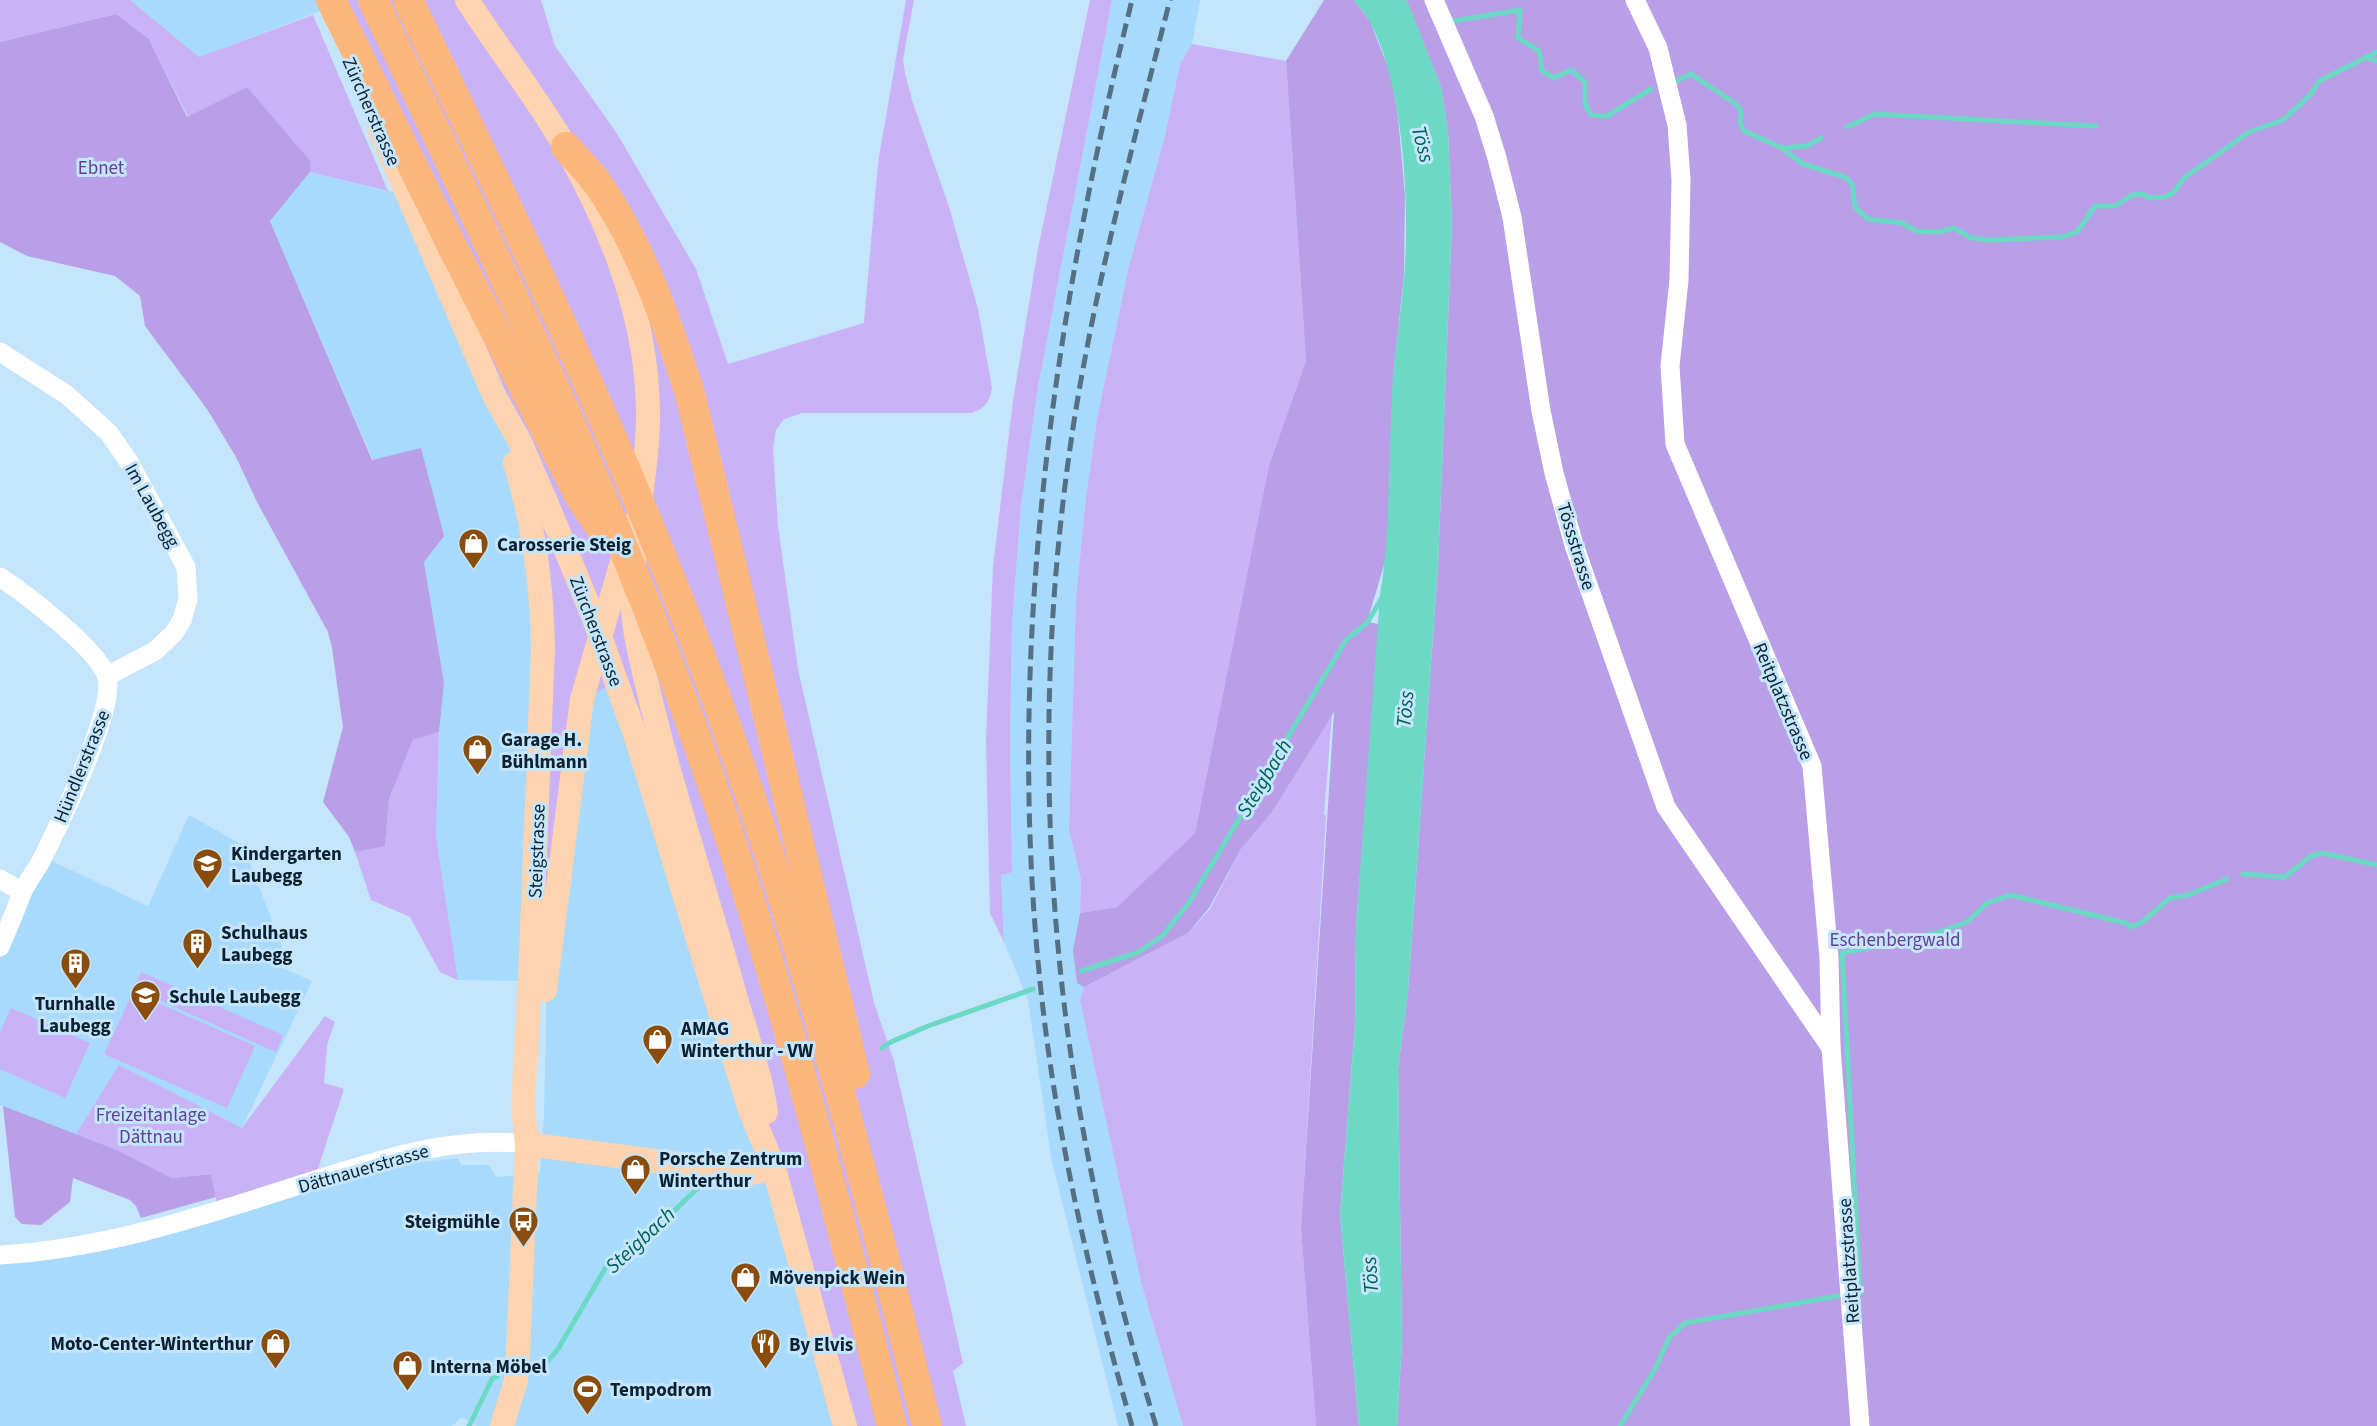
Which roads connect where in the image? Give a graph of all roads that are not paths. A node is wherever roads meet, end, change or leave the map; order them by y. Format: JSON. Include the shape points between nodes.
{"nodes":[{"id":1,"x":323,"y":0,"type":"edge"},
{"id":2,"x":331,"y":0,"type":"edge"},
{"id":3,"x":373,"y":0,"type":"edge"},
{"id":4,"x":408,"y":0,"type":"edge"},
{"id":5,"x":467,"y":0,"type":"edge"},
{"id":6,"x":1434,"y":0,"type":"edge"},
{"id":7,"x":1635,"y":0,"type":"edge"},
{"id":8,"x":566,"y":147,"type":"junction"},
{"id":9,"x":0,"y":352,"type":"edge"},
{"id":10,"x":495,"y":395,"type":"junction"},
{"id":11,"x":642,"y":498,"type":"junction"},
{"id":12,"x":0,"y":577,"type":"edge"},
{"id":13,"x":636,"y":577,"type":"junction"},
{"id":14,"x":107,"y":676,"type":"junction"},
{"id":15,"x":0,"y":879,"type":"edge"},
{"id":16,"x":22,"y":892,"type":"junction"},
{"id":17,"x":0,"y":947,"type":"edge"},
{"id":18,"x":1831,"y":1048,"type":"junction"},
{"id":19,"x":527,"y":1144,"type":"junction"},
{"id":20,"x":774,"y":1167,"type":"junction"},
{"id":21,"x":0,"y":1255,"type":"edge"},
{"id":22,"x":896,"y":1301,"type":"junction"},
{"id":23,"x":502,"y":1426,"type":"edge"},
{"id":24,"x":845,"y":1426,"type":"edge"},
{"id":25,"x":892,"y":1426,"type":"edge"},
{"id":26,"x":927,"y":1426,"type":"edge"},
{"id":27,"x":1860,"y":1426,"type":"edge"}],
"edges":[{"from":1,"to":10,"type":"main road","name":"Zürcherstrasse"},
{"from":2,"to":13,"type":"highway","via":[[580,497]]},
{"from":3,"to":13,"type":"highway","via":[[537,346]]},
{"from":4,"to":22,"type":"highway","via":[[575,353],[682,607],[783,899]]},
{"from":5,"to":8,"type":"main road","name":"Zürcherstrasse"},
{"from":6,"to":18,"type":"street","name":"Tössstrasse","via":[[1497,158],[1513,217],[1554,473],[1574,545],[1666,807]]},
{"from":7,"to":18,"type":"street","name":"Reitplatzstrasse","via":[[1658,48],[1676,125],[1681,180],[1679,280],[1670,366],[1675,444],[1812,766],[1829,958]]},
{"from":8,"to":11,"type":"main road","name":"Zürcherstrasse","via":[[611,240],[635,312],[646,364],[648,442]]},
{"from":8,"to":22,"type":"highway","via":[[596,181],[626,233],[671,337],[693,407],[874,1149]]},
{"from":9,"to":14,"type":"street","name":"Im Laubegg","via":[[67,395],[109,433],[186,568],[188,599],[174,633],[156,651]]},
{"from":10,"to":19,"type":"main road","name":"Steigstrasse","via":[[532,525],[543,609],[523,1107]]},
{"from":10,"to":20,"type":"main road","name":"Zürcherstrasse","via":[[547,504],[612,669],[750,1110]]},
{"from":11,"to":19,"type":"main road","name":"Steigstrasse","via":[[582,699],[544,992],[538,1108]]},
{"from":11,"to":20,"type":"main road","name":"Zürcherstrasse","via":[[633,582],[635,629],[670,774],[765,1104]]},
{"from":12,"to":14,"type":"street","via":[[69,630]]},
{"from":13,"to":25,"type":"highway","via":[[698,742],[756,920],[840,1216]]},
{"from":14,"to":16,"type":"street","name":"Hündlerstrasse","via":[[108,699],[92,748],[43,857]]},
{"from":15,"to":16,"type":"street"},
{"from":16,"to":17,"type":"street","name":"Hündlerstrasse"},
{"from":18,"to":27,"type":"street","name":"Reitplatzstrasse"},
{"from":19,"to":20,"type":"main road","name":"Dättnauerstrasse","via":[[723,1170],[751,1172]]},
{"from":19,"to":21,"type":"street","name":"Dättnauerstrasse","via":[[474,1143],[415,1151],[126,1237]]},
{"from":19,"to":23,"type":"main road","name":"Steigstrasse","via":[[519,1353]]},
{"from":20,"to":24,"type":"main road","name":"Zürcherstrasse"},
{"from":22,"to":26,"type":"highway"}]}
